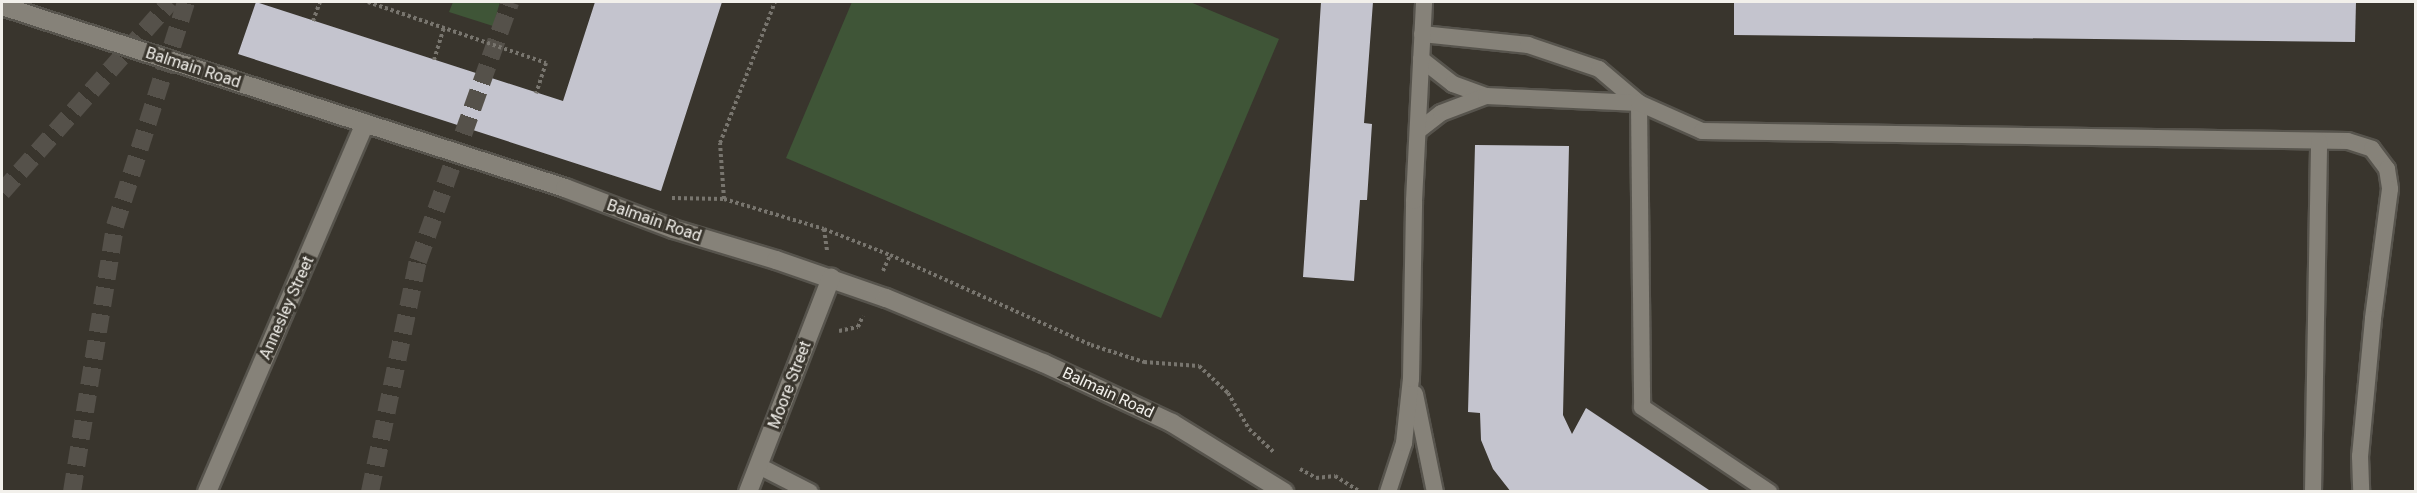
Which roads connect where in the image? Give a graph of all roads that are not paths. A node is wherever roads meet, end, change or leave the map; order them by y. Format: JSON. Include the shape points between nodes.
{"nodes":[{"id":1,"x":1424,"y":2,"type":"edge"},
{"id":2,"x":2,"y":6,"type":"edge"},
{"id":3,"x":1422,"y":34,"type":"junction"},
{"id":4,"x":1421,"y":59,"type":"junction"},
{"id":5,"x":1486,"y":96,"type":"junction"},
{"id":6,"x":1639,"y":103,"type":"junction"},
{"id":7,"x":365,"y":123,"type":"junction"},
{"id":8,"x":1418,"y":131,"type":"junction"},
{"id":9,"x":2319,"y":141,"type":"junction"},
{"id":10,"x":831,"y":278,"type":"junction"},
{"id":11,"x":1411,"y":379,"type":"junction"},
{"id":12,"x":759,"y":466,"type":"junction"},
{"id":13,"x":207,"y":492,"type":"edge"},
{"id":14,"x":748,"y":492,"type":"edge"},
{"id":15,"x":810,"y":492,"type":"edge"},
{"id":16,"x":1284,"y":492,"type":"edge"},
{"id":17,"x":1388,"y":492,"type":"edge"},
{"id":18,"x":1435,"y":492,"type":"edge"},
{"id":19,"x":1769,"y":492,"type":"edge"},
{"id":20,"x":2313,"y":492,"type":"edge"},
{"id":21,"x":2361,"y":492,"type":"edge"}],
"edges":[{"from":1,"to":3,"type":"lane"},
{"from":2,"to":7,"type":"main road","name":"Balmain Road"},
{"from":3,"to":4,"type":"lane"},
{"from":3,"to":6,"type":"lane","via":[[1528,45],[1599,69]]},
{"from":4,"to":5,"type":"lane","via":[[1452,84]]},
{"from":4,"to":8,"type":"lane"},
{"from":5,"to":6,"type":"lane"},
{"from":5,"to":8,"type":"lane","via":[[1441,113]]},
{"from":6,"to":9,"type":"lane","via":[[1702,131]]},
{"from":6,"to":19,"type":"lane","via":[[1642,407]]},
{"from":7,"to":10,"type":"main road","name":"Balmain Road","via":[[565,188],[673,230]]},
{"from":7,"to":13,"type":"main road","name":"Annesley Street"},
{"from":8,"to":11,"type":"lane"},
{"from":9,"to":20,"type":"lane"},
{"from":9,"to":21,"type":"lane","via":[[2348,141],[2372,149],[2387,169],[2390,189],[2360,456]]},
{"from":10,"to":12,"type":"main road","name":"Moore Street"},
{"from":10,"to":16,"type":"main road","name":"Balmain Road","via":[[1005,346],[1155,415]]},
{"from":11,"to":17,"type":"lane","via":[[1404,443]]},
{"from":11,"to":18,"type":"lane"},
{"from":12,"to":14,"type":"main road","name":"Moore Street"},
{"from":12,"to":15,"type":"lane"}]}
